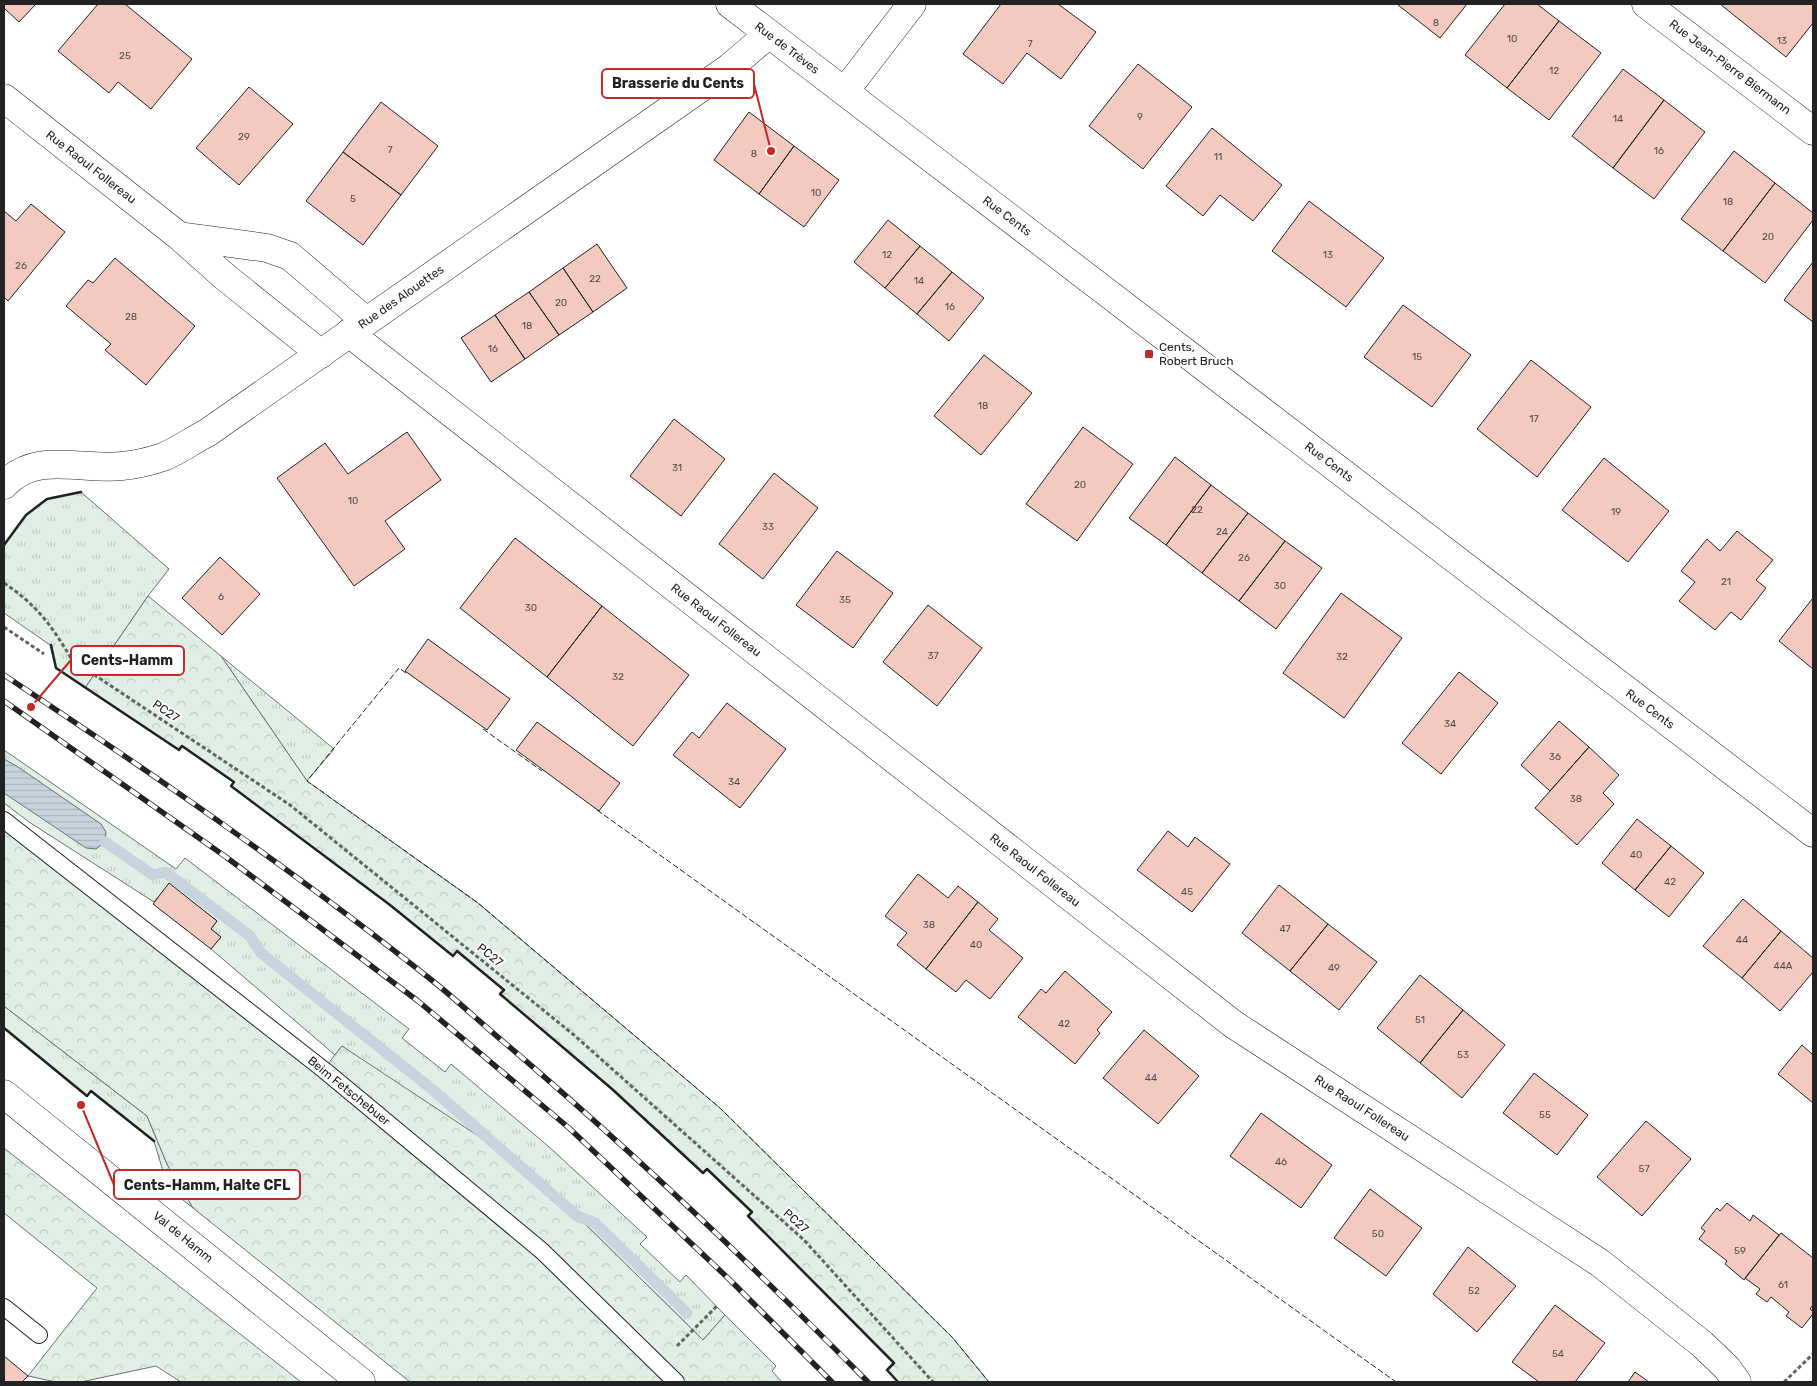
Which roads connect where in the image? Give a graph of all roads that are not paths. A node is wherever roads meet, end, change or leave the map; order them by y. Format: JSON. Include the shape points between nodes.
{"nodes":[{"id":1,"x":730,"y":4,"type":"edge"},
{"id":2,"x":912,"y":4,"type":"edge"},
{"id":3,"x":1646,"y":4,"type":"edge"},
{"id":4,"x":769,"y":34,"type":"junction"},
{"id":5,"x":844,"y":92,"type":"junction"},
{"id":6,"x":4,"y":98,"type":"edge"},
{"id":7,"x":1813,"y":131,"type":"edge"},
{"id":8,"x":179,"y":236,"type":"junction"},
{"id":9,"x":358,"y":327,"type":"junction"},
{"id":10,"x":320,"y":354,"type":"junction"},
{"id":11,"x":5,"y":480,"type":"edge"},
{"id":12,"x":4,"y":820,"type":"edge"},
{"id":13,"x":1813,"y":834,"type":"edge"},
{"id":14,"x":4,"y":1094,"type":"edge"},
{"id":15,"x":4,"y":1307,"type":"edge"},
{"id":16,"x":39,"y":1334,"type":"dead end"},
{"id":17,"x":361,"y":1382,"type":"edge"},
{"id":18,"x":676,"y":1382,"type":"edge"},
{"id":19,"x":1737,"y":1382,"type":"edge"}],
"edges":[{"from":1,"to":4,"type":"main road","name":"Rue de Trèves"},
{"from":2,"to":5,"type":"main road"},
{"from":3,"to":7,"type":"main road","name":"Rue Jean-Pierre Biermann"},
{"from":4,"to":5,"type":"main road","name":"Rue de Trèves"},
{"from":4,"to":9,"type":"main road","name":"Rue des Alouettes","via":[[729,68]]},
{"from":5,"to":13,"type":"main road","name":"Rue Cents"},
{"from":6,"to":8,"type":"main road","name":"Rue Raoul Follereau"},
{"from":8,"to":9,"type":"main road","name":"Rue Raoul Follereau","via":[[267,248],[290,256]]},
{"from":8,"to":10,"type":"main road","name":"Rue Raoul Follereau"},
{"from":9,"to":10,"type":"main road","name":"Rue des Alouettes"},
{"from":9,"to":19,"type":"main road","name":"Rue Raoul Follereau","via":[[1233,1024],[1600,1263],[1702,1344]]},
{"from":10,"to":11,"type":"main road","name":"Rue des Alouettes","via":[[207,433],[164,457],[121,466],[49,464],[27,469]]},
{"from":12,"to":18,"type":"lane","name":"Beim Fetschebuer","via":[[324,1070],[542,1251]]},
{"from":14,"to":17,"type":"main road","name":"Val de Hamm"},
{"from":15,"to":16,"type":"lane"}]}
